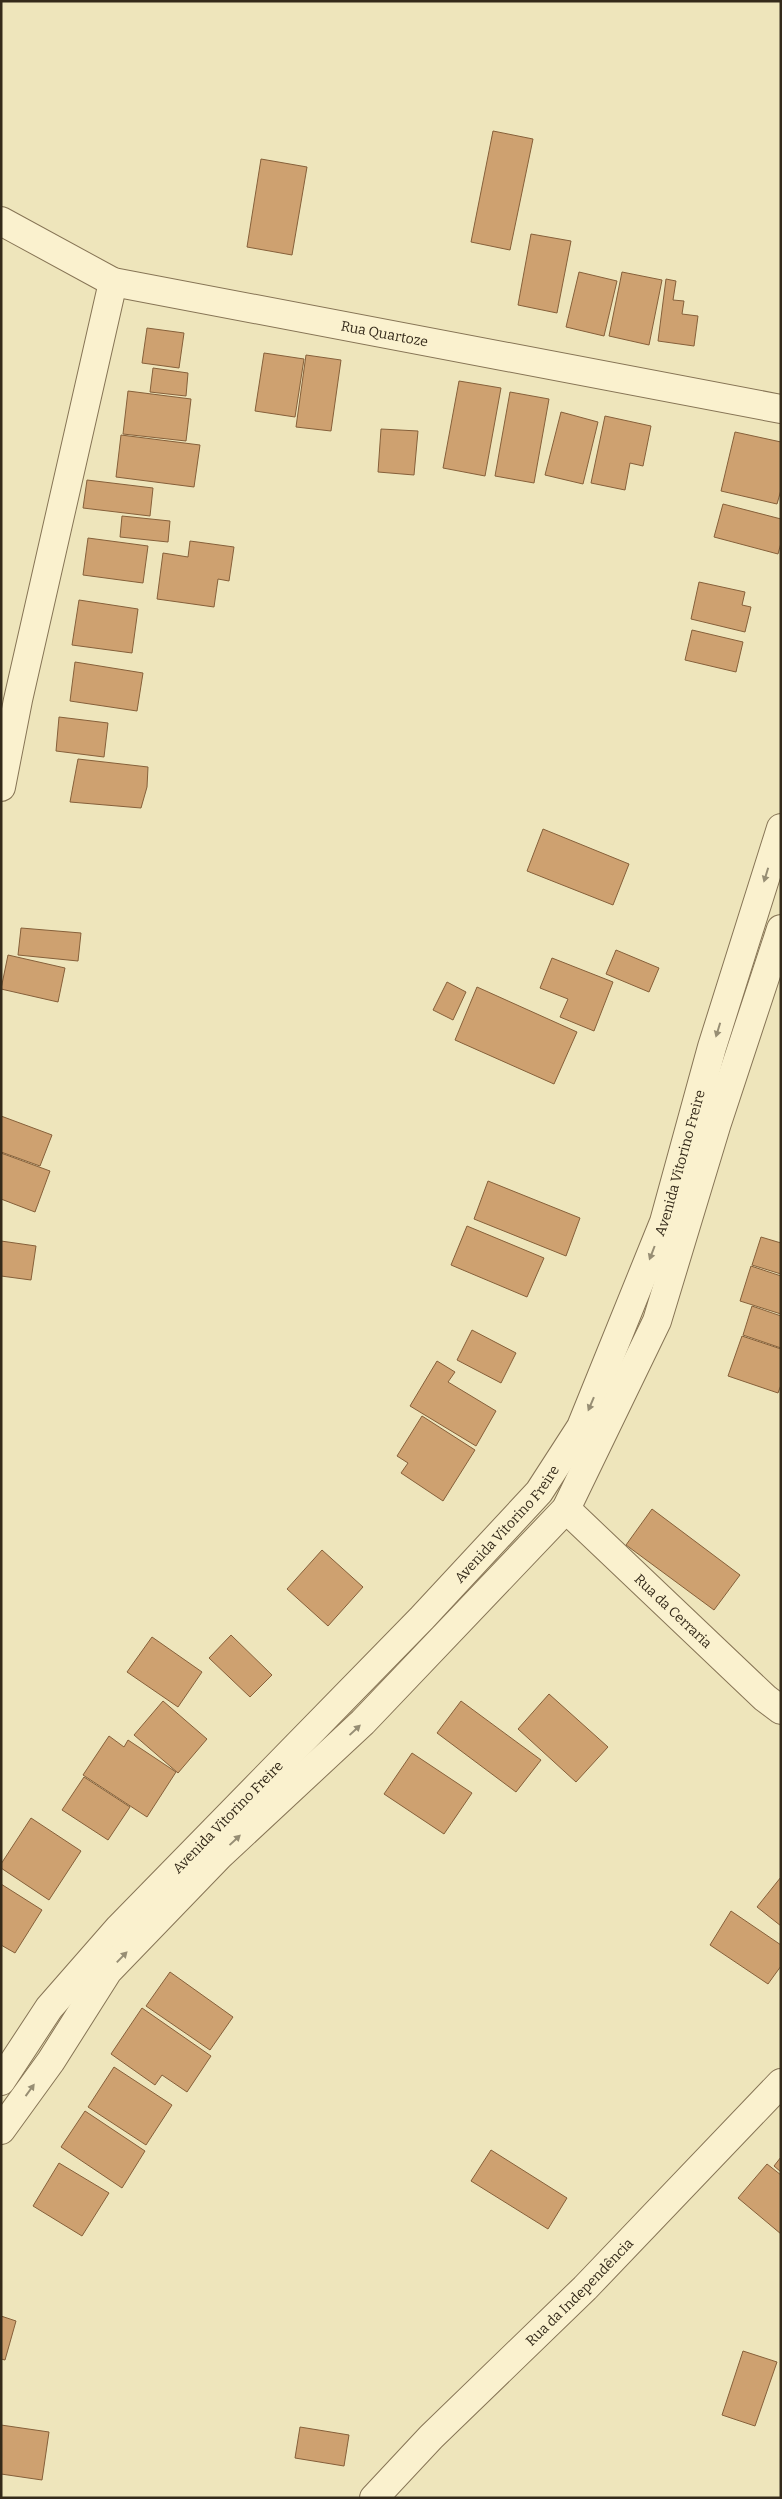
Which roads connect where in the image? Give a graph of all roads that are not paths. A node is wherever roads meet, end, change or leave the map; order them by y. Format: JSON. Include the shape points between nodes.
{"nodes":[{"id":1,"x":1,"y":221,"type":"edge"},
{"id":2,"x":113,"y":282,"type":"junction"},
{"id":3,"x":781,"y":409,"type":"edge"},
{"id":4,"x":10,"y":698,"type":"edge"},
{"id":5,"x":1,"y":787,"type":"edge"},
{"id":6,"x":781,"y":828,"type":"edge"},
{"id":7,"x":781,"y":929,"type":"edge"},
{"id":8,"x":566,"y":1509,"type":"junction"},
{"id":9,"x":781,"y":1710,"type":"edge"},
{"id":10,"x":1,"y":2081,"type":"edge"},
{"id":11,"x":781,"y":2083,"type":"edge"},
{"id":12,"x":1,"y":2130,"type":"edge"},
{"id":13,"x":374,"y":2498,"type":"edge"}],
"edges":[{"from":1,"to":2,"type":"street","name":"Rua Quartoze"},
{"from":2,"to":3,"type":"street","name":"Rua Quartoze"},
{"from":2,"to":4,"type":"street"},
{"from":4,"to":5,"type":"street"},
{"from":6,"to":10,"type":"street","name":"Avenida Vitorino Freire","one_way":true,"via":[[712,1047],[664,1222],[582,1427],[539,1492],[520,1513],[119,1928],[49,2008]]},
{"from":7,"to":8,"type":"street","name":"Avenida Vitorino Freire","via":[[717,1123],[657,1321]]},
{"from":8,"to":9,"type":"street","name":"Rua da Cerraria","via":[[764,1698]]},
{"from":12,"to":8,"type":"street","name":"Avenida Vitorino Freire","one_way":true,"via":[[51,2061],[108,1971],[219,1856],[363,1722]]},
{"from":11,"to":13,"type":"street","name":"Rua da Independência","via":[[586,2288],[431,2437]]}]}
